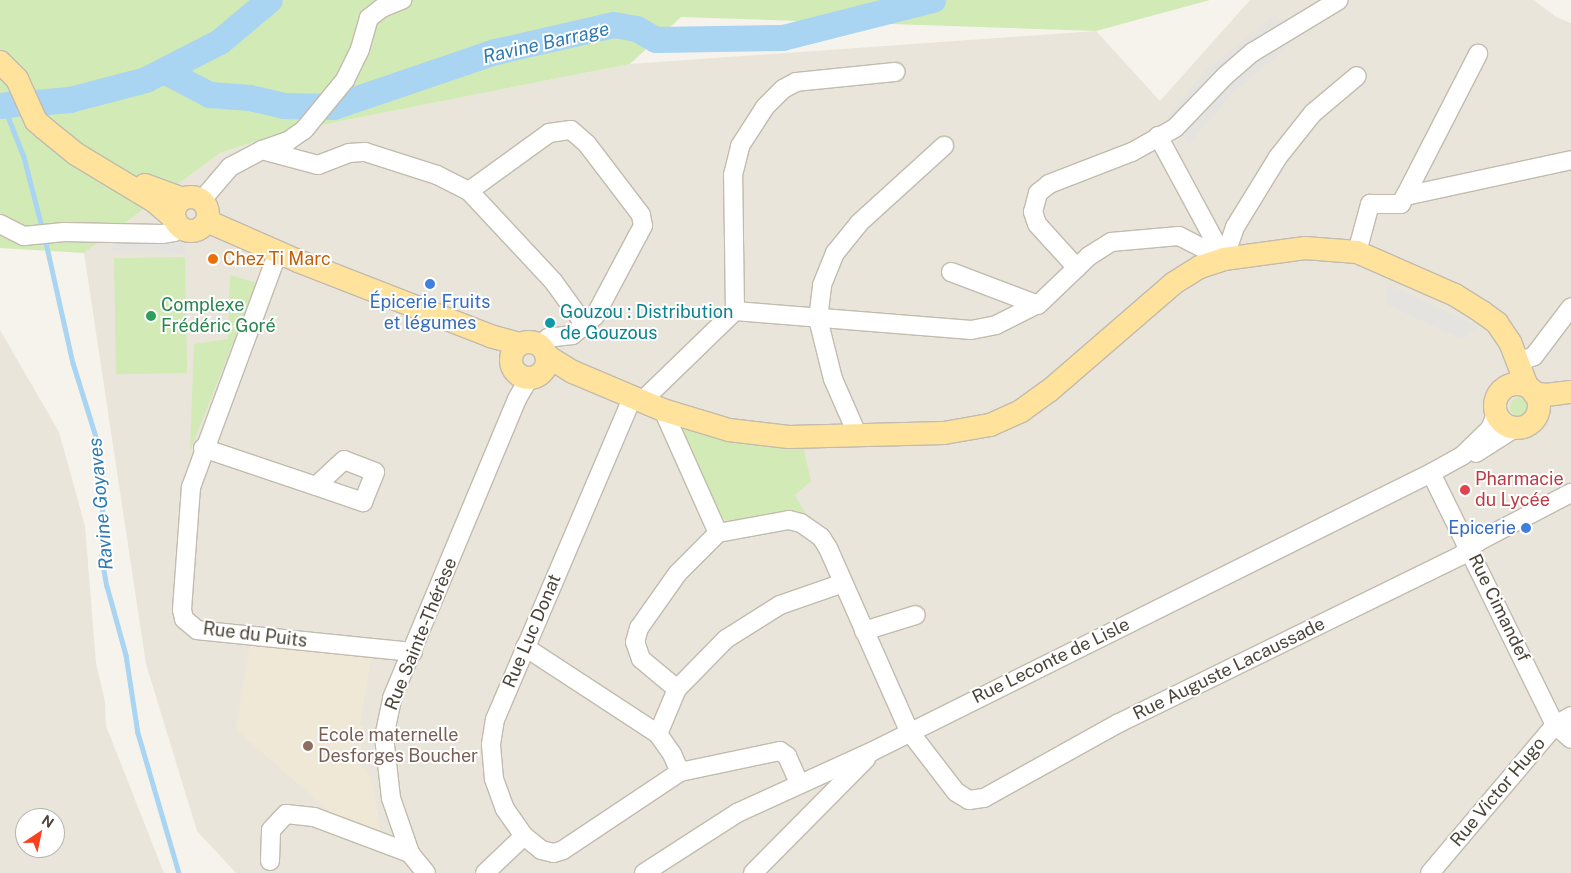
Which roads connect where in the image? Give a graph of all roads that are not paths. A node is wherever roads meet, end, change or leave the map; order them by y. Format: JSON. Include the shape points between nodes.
{"nodes":[{"id":1,"x":402,"y":0,"type":"edge"},
{"id":2,"x":1339,"y":0,"type":"edge"},
{"id":3,"x":1478,"y":54,"type":"dead end"},
{"id":4,"x":0,"y":62,"type":"edge"},
{"id":5,"x":895,"y":72,"type":"dead end"},
{"id":6,"x":1357,"y":76,"type":"dead end"},
{"id":7,"x":1158,"y":136,"type":"junction"},
{"id":8,"x":944,"y":146,"type":"dead end"},
{"id":9,"x":262,"y":150,"type":"junction"},
{"id":10,"x":1571,"y":160,"type":"edge"},
{"id":11,"x":469,"y":191,"type":"junction"},
{"id":12,"x":1405,"y":196,"type":"junction"},
{"id":13,"x":189,"y":213,"type":"junction"},
{"id":14,"x":0,"y":224,"type":"edge"},
{"id":15,"x":278,"y":252,"type":"junction"},
{"id":16,"x":1357,"y":252,"type":"junction"},
{"id":17,"x":1224,"y":258,"type":"junction"},
{"id":18,"x":1077,"y":268,"type":"junction"},
{"id":19,"x":951,"y":272,"type":"dead end"},
{"id":20,"x":1038,"y":305,"type":"junction"},
{"id":21,"x":1571,"y":307,"type":"edge"},
{"id":22,"x":735,"y":311,"type":"junction"},
{"id":23,"x":818,"y":319,"type":"junction"},
{"id":24,"x":1497,"y":323,"type":"junction"},
{"id":25,"x":585,"y":325,"type":"junction"},
{"id":26,"x":530,"y":360,"type":"junction"},
{"id":27,"x":1518,"y":362,"type":"junction"},
{"id":28,"x":1571,"y":392,"type":"edge"},
{"id":29,"x":1526,"y":395,"type":"junction"},
{"id":30,"x":637,"y":398,"type":"junction"},
{"id":31,"x":1571,"y":402,"type":"edge"},
{"id":32,"x":663,"y":410,"type":"junction"},
{"id":33,"x":1496,"y":414,"type":"junction"},
{"id":34,"x":1516,"y":428,"type":"junction"},
{"id":35,"x":858,"y":436,"type":"junction"},
{"id":36,"x":203,"y":448,"type":"junction"},
{"id":37,"x":1463,"y":455,"type":"junction"},
{"id":38,"x":1431,"y":473,"type":"junction"},
{"id":39,"x":316,"y":486,"type":"dead end"},
{"id":40,"x":1571,"y":492,"type":"edge"},
{"id":41,"x":718,"y":533,"type":"junction"},
{"id":42,"x":1470,"y":548,"type":"junction"},
{"id":43,"x":843,"y":583,"type":"junction"},
{"id":44,"x":916,"y":615,"type":"dead end"},
{"id":45,"x":864,"y":631,"type":"junction"},
{"id":46,"x":525,"y":647,"type":"junction"},
{"id":47,"x":412,"y":652,"type":"junction"},
{"id":48,"x":677,"y":689,"type":"junction"},
{"id":49,"x":1571,"y":716,"type":"edge"},
{"id":50,"x":1555,"y":725,"type":"junction"},
{"id":51,"x":909,"y":732,"type":"junction"},
{"id":52,"x":658,"y":734,"type":"junction"},
{"id":53,"x":1571,"y":739,"type":"edge"},
{"id":54,"x":873,"y":751,"type":"junction"},
{"id":55,"x":680,"y":772,"type":"junction"},
{"id":56,"x":799,"y":783,"type":"junction"},
{"id":57,"x":524,"y":836,"type":"junction"},
{"id":58,"x":410,"y":853,"type":"junction"},
{"id":59,"x":270,"y":861,"type":"dead end"},
{"id":60,"x":426,"y":873,"type":"edge"},
{"id":61,"x":485,"y":873,"type":"edge"},
{"id":62,"x":644,"y":873,"type":"edge"},
{"id":63,"x":752,"y":873,"type":"edge"},
{"id":64,"x":1430,"y":873,"type":"edge"}],
"edges":[{"from":1,"to":9,"type":"street","via":[[382,8],[369,18],[360,49],[345,80],[304,130],[288,142]]},
{"from":2,"to":7,"type":"street","via":[[1253,52],[1175,128]]},
{"from":3,"to":12,"type":"street"},
{"from":4,"to":13,"type":"main road","via":[[17,79],[36,120],[76,154],[154,200]]},
{"from":5,"to":22,"type":"street","via":[[796,82],[782,89],[757,118],[740,146],[733,175]]},
{"from":6,"to":17,"type":"street","via":[[1313,113],[1278,157],[1235,226]]},
{"from":7,"to":17,"type":"street"},
{"from":7,"to":18,"type":"street","via":[[1132,152],[1049,184],[1038,193],[1033,212],[1037,224]]},
{"from":8,"to":23,"type":"street","via":[[859,223],[835,253],[822,286]]},
{"from":9,"to":11,"type":"street","via":[[318,165],[349,153],[364,152],[437,175]]},
{"from":9,"to":13,"type":"street","via":[[230,168]]},
{"from":10,"to":12,"type":"street"},
{"from":11,"to":25,"type":"street","via":[[553,281]]},
{"from":11,"to":25,"type":"street","via":[[549,133],[570,130],[587,144],[637,206],[643,226],[606,300]]},
{"from":12,"to":16,"type":"street","via":[[1401,204],[1370,204]]},
{"from":13,"to":14,"type":"street","via":[[174,232],[162,234],[64,232],[24,236]]},
{"from":13,"to":15,"type":"main road"},
{"from":15,"to":26,"type":"main road","via":[[490,336]]},
{"from":15,"to":36,"type":"street","name":"Rue du Puits"},
{"from":16,"to":17,"type":"main road","via":[[1305,248]]},
{"from":16,"to":24,"type":"main road","via":[[1455,295]]},
{"from":17,"to":18,"type":"street","via":[[1179,236],[1163,236],[1111,242],[1099,247]]},
{"from":17,"to":35,"type":"main road","via":[[1200,267],[1174,283],[1049,391],[1021,411],[990,425],[944,433]]},
{"from":18,"to":20,"type":"street"},
{"from":19,"to":20,"type":"street"},
{"from":20,"to":23,"type":"street","via":[[996,325],[971,330]]},
{"from":21,"to":27,"type":"street","via":[[1534,356]]},
{"from":22,"to":23,"type":"street"},
{"from":22,"to":30,"type":"street"},
{"from":23,"to":35,"type":"street","via":[[833,379]]},
{"from":24,"to":27,"type":"main road"},
{"from":24,"to":29,"type":"main road","via":[[1506,354]]},
{"from":25,"to":26,"type":"street","via":[[572,335],[548,338]]},
{"from":26,"to":30,"type":"main road","via":[[573,372]]},
{"from":26,"to":47,"type":"street","name":"Rue Sainte-Thérèse","via":[[518,398]]},
{"from":27,"to":29,"type":"main road"},
{"from":28,"to":29,"type":"main road"},
{"from":29,"to":31,"type":"main road"},
{"from":29,"to":33,"type":"main road","via":[[1496,396]]},
{"from":29,"to":34,"type":"main road","via":[[1529,425]]},
{"from":30,"to":32,"type":"main road"},
{"from":30,"to":46,"type":"street","name":"Rue Luc Donat"},
{"from":32,"to":35,"type":"main road","via":[[729,430],[789,437]]},
{"from":32,"to":41,"type":"street"},
{"from":33,"to":34,"type":"main road","via":[[1503,424]]},
{"from":33,"to":37,"type":"street","name":"Rue Leconte de Lisle","via":[[1490,428]]},
{"from":34,"to":37,"type":"street","name":"Rue Leconte de Lisle","via":[[1474,454]]},
{"from":36,"to":39,"type":"street"},
{"from":36,"to":47,"type":"street","name":"Rue du Puits","via":[[191,487],[182,600],[184,619],[190,626],[206,631]]},
{"from":37,"to":38,"type":"street","name":"Rue Leconte de Lisle"},
{"from":38,"to":42,"type":"street","name":"Rue Cimandef"},
{"from":38,"to":51,"type":"street","name":"Rue Leconte de Lisle"},
{"from":40,"to":42,"type":"street","name":"Rue Auguste Lacaussade"},
{"from":41,"to":43,"type":"street","name":"Rue Auguste Lacaussade","via":[[789,520],[801,523],[821,537]]},
{"from":41,"to":48,"type":"street","via":[[678,573],[639,628],[635,642],[641,659]]},
{"from":42,"to":50,"type":"street","name":"Rue Cimandef"},
{"from":42,"to":51,"type":"street","name":"Rue Auguste Lacaussade","via":[[1460,556],[1119,723],[984,798],[969,800],[956,792]]},
{"from":43,"to":45,"type":"street","name":"Rue Auguste Lacaussade"},
{"from":43,"to":48,"type":"street","via":[[780,605],[726,639]]},
{"from":44,"to":45,"type":"street"},
{"from":45,"to":51,"type":"street","name":"Rue Auguste Lacaussade"},
{"from":46,"to":52,"type":"street"},
{"from":46,"to":57,"type":"street","name":"Rue Luc Donat","via":[[496,720],[492,745],[494,779],[505,809]]},
{"from":47,"to":58,"type":"street","name":"Rue Sainte-Thérèse","via":[[392,698],[384,737],[392,798]]},
{"from":48,"to":52,"type":"street"},
{"from":49,"to":50,"type":"street","name":"Rue Victor Hugo"},
{"from":50,"to":53,"type":"street","name":"Rue Cimandef"},
{"from":50,"to":64,"type":"street","name":"Rue Victor Hugo"},
{"from":51,"to":54,"type":"street","name":"Rue Leconte de Lisle"},
{"from":52,"to":55,"type":"street"},
{"from":54,"to":56,"type":"street","name":"Rue Leconte de Lisle"},
{"from":54,"to":63,"type":"street"},
{"from":55,"to":56,"type":"street","via":[[780,751],[787,756]]},
{"from":55,"to":57,"type":"street","name":"Rue Luc Donat","via":[[564,850],[554,853],[541,850]]},
{"from":56,"to":62,"type":"street","name":"Rue Leconte de Lisle","via":[[737,813]]},
{"from":57,"to":61,"type":"street"},
{"from":58,"to":59,"type":"street","via":[[314,817],[286,814],[272,830]]},
{"from":58,"to":60,"type":"street","name":"Rue Sainte-Thérèse"}]}
